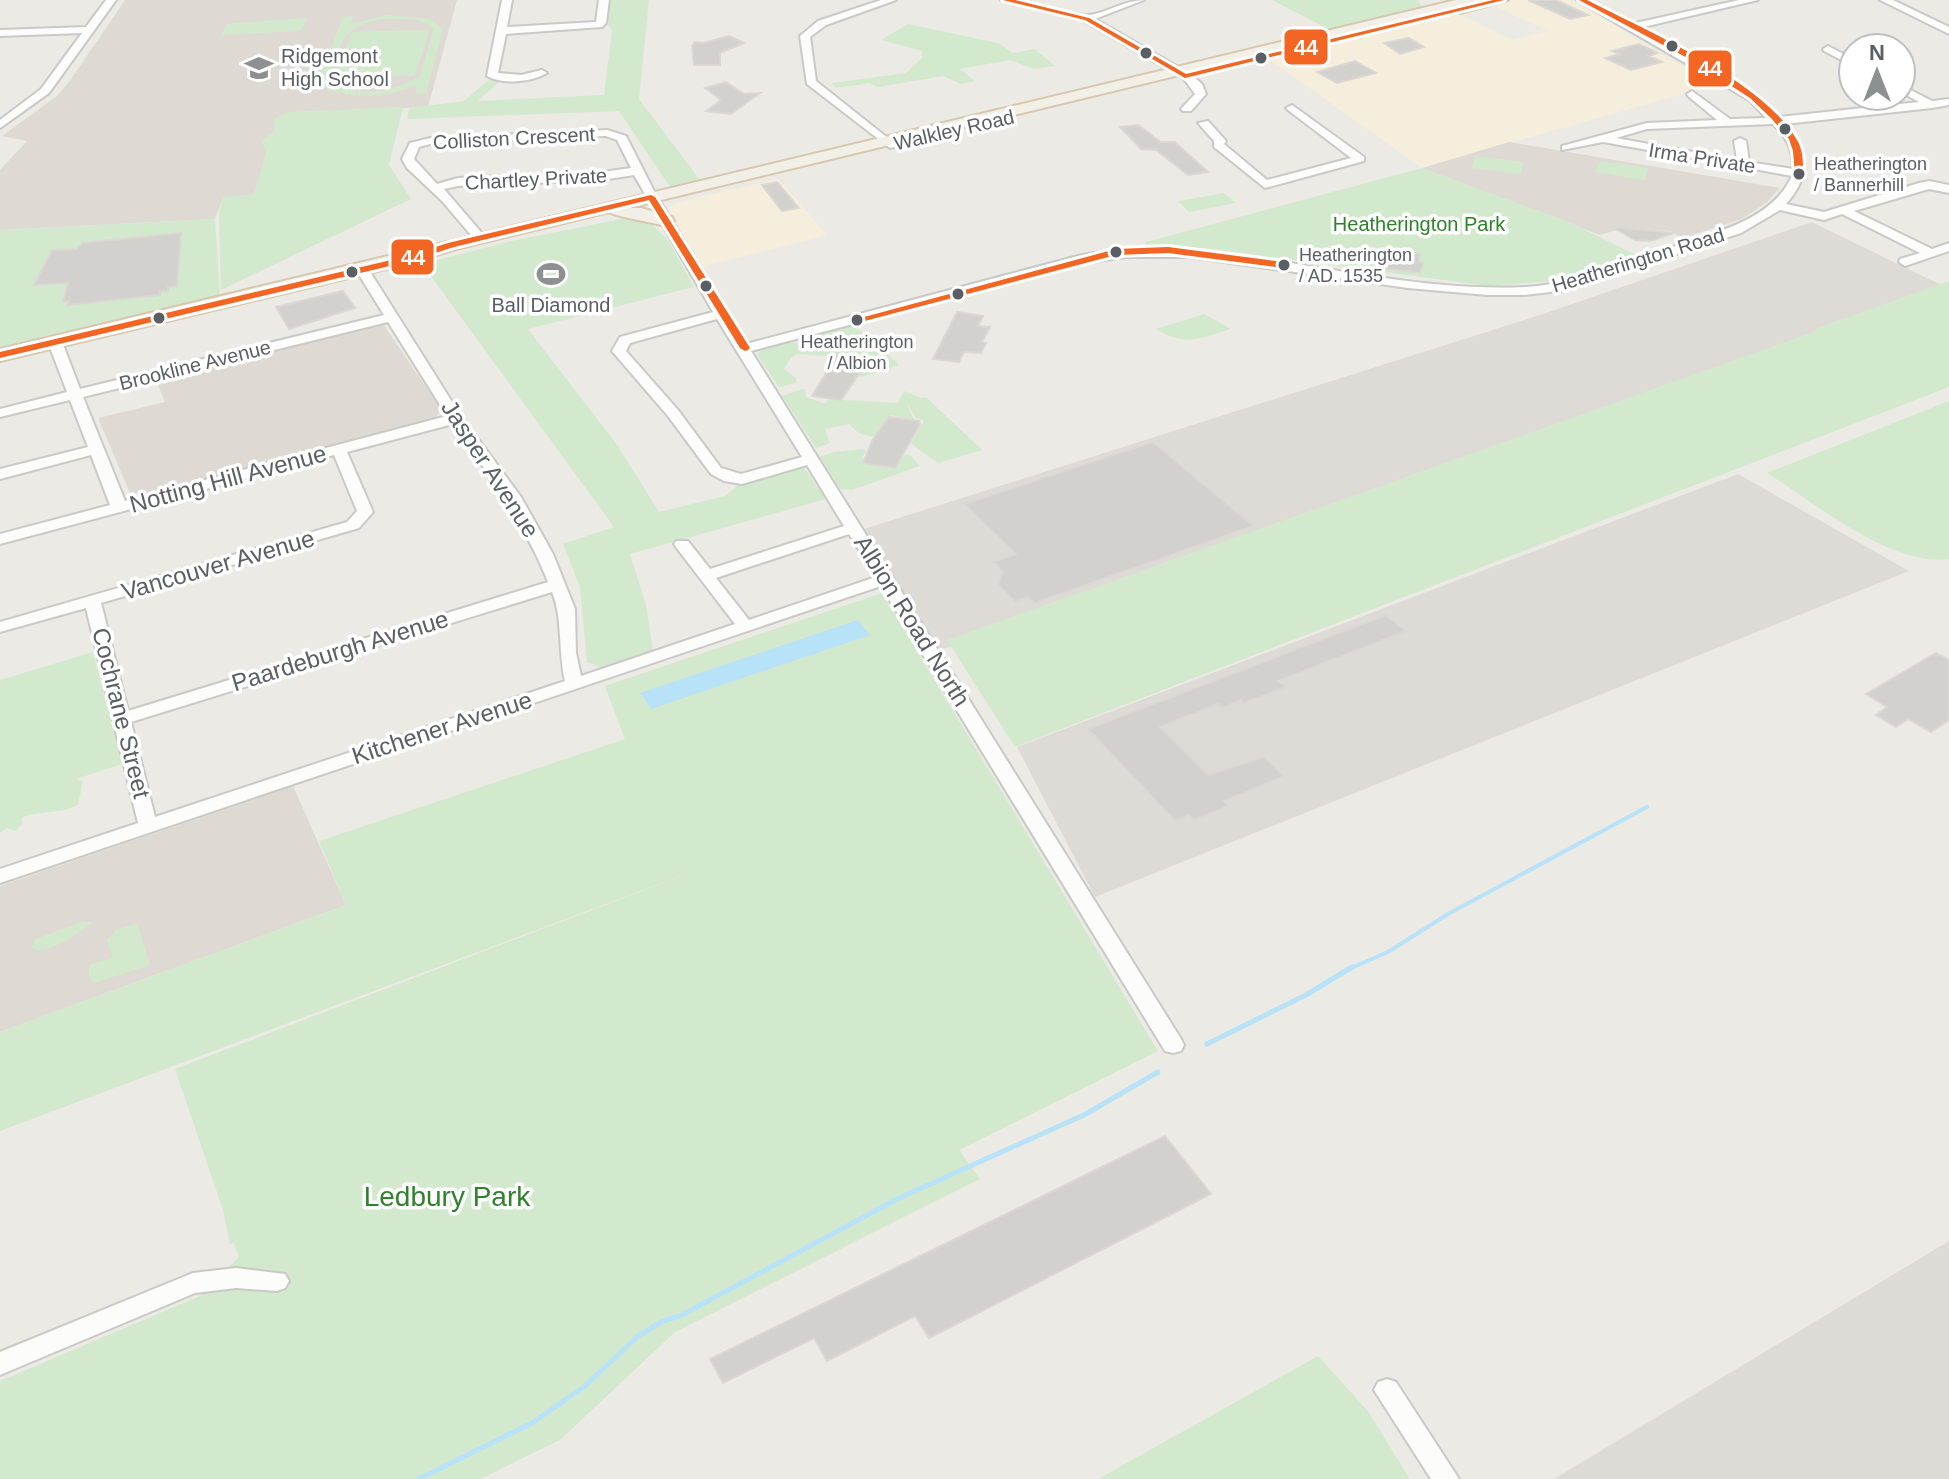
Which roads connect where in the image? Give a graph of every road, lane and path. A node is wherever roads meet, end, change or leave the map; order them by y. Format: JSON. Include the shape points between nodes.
{"nodes":[{"id":1,"x":111,"y":0,"type":"edge"},
{"id":2,"x":507,"y":0,"type":"edge"},
{"id":3,"x":604,"y":0,"type":"edge"},
{"id":4,"x":891,"y":0,"type":"edge"},
{"id":5,"x":1006,"y":0,"type":"edge"},
{"id":6,"x":1139,"y":0,"type":"edge"},
{"id":7,"x":1473,"y":0,"type":"edge"},
{"id":8,"x":1501,"y":0,"type":"edge"},
{"id":9,"x":1582,"y":0,"type":"edge"},
{"id":10,"x":1753,"y":0,"type":"edge"},
{"id":11,"x":1885,"y":0,"type":"edge"},
{"id":12,"x":1087,"y":19,"type":"junction"},
{"id":13,"x":1631,"y":27,"type":"junction"},
{"id":14,"x":91,"y":30,"type":"junction"},
{"id":15,"x":500,"y":31,"type":"junction"},
{"id":16,"x":1949,"y":31,"type":"edge"},
{"id":17,"x":0,"y":33,"type":"edge"},
{"id":18,"x":1828,"y":49,"type":"dead end"},
{"id":19,"x":1837,"y":54,"type":"edge"},
{"id":20,"x":542,"y":73,"type":"dead end"},
{"id":21,"x":1180,"y":73,"type":"junction"},
{"id":22,"x":1692,"y":94,"type":"dead end"},
{"id":23,"x":1917,"y":97,"type":"edge"},
{"id":24,"x":1949,"y":102,"type":"edge"},
{"id":25,"x":1932,"y":105,"type":"junction"},
{"id":26,"x":1292,"y":108,"type":"dead end"},
{"id":27,"x":1779,"y":121,"type":"junction"},
{"id":28,"x":1727,"y":122,"type":"junction"},
{"id":29,"x":0,"y":125,"type":"edge"},
{"id":30,"x":1606,"y":139,"type":"junction"},
{"id":31,"x":1740,"y":141,"type":"dead end"},
{"id":32,"x":886,"y":142,"type":"junction"},
{"id":33,"x":1566,"y":148,"type":"dead end"},
{"id":34,"x":1743,"y":164,"type":"junction"},
{"id":35,"x":637,"y":171,"type":"junction"},
{"id":36,"x":1799,"y":174,"type":"junction"},
{"id":37,"x":435,"y":188,"type":"junction"},
{"id":38,"x":1949,"y":189,"type":"edge"},
{"id":39,"x":653,"y":200,"type":"junction"},
{"id":40,"x":1778,"y":206,"type":"junction"},
{"id":41,"x":1845,"y":211,"type":"junction"},
{"id":42,"x":617,"y":212,"type":"junction"},
{"id":43,"x":666,"y":221,"type":"junction"},
{"id":44,"x":480,"y":238,"type":"junction"},
{"id":45,"x":1949,"y":247,"type":"edge"},
{"id":46,"x":1931,"y":253,"type":"junction"},
{"id":47,"x":407,"y":259,"type":"junction"},
{"id":48,"x":1905,"y":262,"type":"dead end"},
{"id":49,"x":362,"y":270,"type":"junction"},
{"id":50,"x":721,"y":314,"type":"junction"},
{"id":51,"x":391,"y":317,"type":"junction"},
{"id":52,"x":55,"y":342,"type":"junction"},
{"id":53,"x":745,"y":348,"type":"junction"},
{"id":54,"x":0,"y":355,"type":"edge"},
{"id":55,"x":73,"y":395,"type":"junction"},
{"id":56,"x":0,"y":413,"type":"edge"},
{"id":57,"x":457,"y":418,"type":"junction"},
{"id":58,"x":97,"y":449,"type":"junction"},
{"id":59,"x":339,"y":450,"type":"junction"},
{"id":60,"x":810,"y":459,"type":"junction"},
{"id":61,"x":0,"y":474,"type":"edge"},
{"id":62,"x":119,"y":507,"type":"junction"},
{"id":63,"x":853,"y":528,"type":"junction"},
{"id":64,"x":0,"y":539,"type":"edge"},
{"id":65,"x":682,"y":544,"type":"dead end"},
{"id":66,"x":706,"y":576,"type":"junction"},
{"id":67,"x":884,"y":580,"type":"junction"},
{"id":68,"x":557,"y":585,"type":"junction"},
{"id":69,"x":92,"y":600,"type":"junction"},
{"id":70,"x":745,"y":626,"type":"junction"},
{"id":71,"x":0,"y":627,"type":"edge"},
{"id":72,"x":574,"y":684,"type":"junction"},
{"id":73,"x":124,"y":718,"type":"junction"},
{"id":74,"x":148,"y":826,"type":"junction"},
{"id":75,"x":0,"y":876,"type":"edge"},
{"id":76,"x":1173,"y":1045,"type":"dead end"},
{"id":77,"x":277,"y":1281,"type":"dead end"},
{"id":78,"x":0,"y":1364,"type":"edge"},
{"id":79,"x":1387,"y":1390,"type":"dead end"},
{"id":80,"x":1446,"y":1479,"type":"edge"}],
"edges":[{"from":1,"to":14,"type":"street"},
{"from":2,"to":15,"type":"street"},
{"from":3,"to":15,"type":"street","via":[[598,25]]},
{"from":4,"to":32,"type":"street","via":[[822,23],[805,36],[811,82]]},
{"from":5,"to":12,"type":"street"},
{"from":6,"to":12,"type":"street"},
{"from":7,"to":21,"type":"main road","name":"Walkley Road"},
{"from":8,"to":21,"type":"main road","name":"Walkley Road"},
{"from":9,"to":13,"type":"street"},
{"from":10,"to":13,"type":"street"},
{"from":11,"to":16,"type":"street"},
{"from":12,"to":21,"type":"street"},
{"from":13,"to":27,"type":"street","via":[[1736,86]]},
{"from":14,"to":17,"type":"street"},
{"from":14,"to":29,"type":"street","via":[[45,91]]},
{"from":15,"to":20,"type":"street","via":[[492,76]]},
{"from":18,"to":19,"type":"street"},
{"from":21,"to":26,"type":"street","via":[[1201,94],[1187,109],[1190,117],[1204,123],[1218,145],[1265,184],[1360,159]]},
{"from":21,"to":32,"type":"main road","name":"Walkley Road"},
{"from":22,"to":28,"type":"street"},
{"from":23,"to":25,"type":"street"},
{"from":24,"to":25,"type":"street"},
{"from":25,"to":27,"type":"street"},
{"from":27,"to":28,"type":"street"},
{"from":27,"to":36,"type":"street","via":[[1796,146]]},
{"from":28,"to":30,"type":"street","via":[[1647,126]]},
{"from":30,"to":33,"type":"street"},
{"from":30,"to":34,"type":"street","name":"Irma Private"},
{"from":31,"to":34,"type":"street"},
{"from":32,"to":39,"type":"main road","name":"Walkley Road"},
{"from":34,"to":36,"type":"street","name":"Irma Private"},
{"from":35,"to":37,"type":"street","name":"Chartley Private","via":[[458,182]]},
{"from":35,"to":37,"type":"street","name":"Colliston Crescent","via":[[622,138],[607,133],[419,143],[408,159]]},
{"from":35,"to":39,"type":"street","name":"Colliston Crescent"},
{"from":36,"to":40,"type":"street","name":"Heatherington Road"},
{"from":37,"to":44,"type":"street","name":"Colliston Crescent"},
{"from":38,"to":41,"type":"street","via":[[1919,187]]},
{"from":39,"to":42,"type":"main road","name":"Walkley Road"},
{"from":39,"to":43,"type":"street","name":"Albion Road North"},
{"from":39,"to":44,"type":"main road","name":"Walkley Road"},
{"from":40,"to":41,"type":"street","via":[[1813,216]]},
{"from":40,"to":53,"type":"street","name":"Heatherington Road","via":[[1715,238],[1562,287],[1469,291],[1192,252],[1139,250],[1083,259]]},
{"from":41,"to":46,"type":"street"},
{"from":42,"to":43,"type":"main road"},
{"from":42,"to":47,"type":"main road","name":"Walkley Road"},
{"from":43,"to":50,"type":"street","name":"Albion Road North"},
{"from":44,"to":47,"type":"main road","name":"Walkley Road"},
{"from":45,"to":46,"type":"street"},
{"from":46,"to":48,"type":"street"},
{"from":47,"to":49,"type":"main road","name":"Walkley Road"},
{"from":49,"to":51,"type":"street","name":"Jasper Avenue"},
{"from":49,"to":52,"type":"main road","name":"Walkley Road"},
{"from":50,"to":53,"type":"street","name":"Albion Road North"},
{"from":50,"to":60,"type":"street","via":[[625,340],[619,351],[716,471],[742,479]]},
{"from":51,"to":55,"type":"street","name":"Brookline Avenue"},
{"from":51,"to":57,"type":"street","name":"Jasper Avenue"},
{"from":52,"to":54,"type":"main road","name":"Walkley Road"},
{"from":52,"to":55,"type":"street"},
{"from":53,"to":60,"type":"street","name":"Albion Road North"},
{"from":55,"to":56,"type":"street","name":"Brookline Avenue"},
{"from":55,"to":58,"type":"street"},
{"from":57,"to":59,"type":"street","name":"Notting Hill Avenue"},
{"from":57,"to":68,"type":"street","name":"Jasper Avenue","via":[[513,497]]},
{"from":58,"to":61,"type":"street"},
{"from":58,"to":62,"type":"street"},
{"from":59,"to":62,"type":"street","name":"Notting Hill Avenue"},
{"from":59,"to":69,"type":"street","name":"Vancouver Avenue","via":[[365,512],[353,525]]},
{"from":60,"to":63,"type":"street","name":"Albion Road North"},
{"from":62,"to":64,"type":"street","name":"Notting Hill Avenue"},
{"from":63,"to":66,"type":"street"},
{"from":63,"to":67,"type":"street","name":"Albion Road North"},
{"from":65,"to":66,"type":"street"},
{"from":66,"to":70,"type":"street"},
{"from":67,"to":70,"type":"street","name":"Kitchener Avenue"},
{"from":67,"to":76,"type":"street","name":"Albion Road North"},
{"from":68,"to":72,"type":"street","name":"Jasper Avenue","via":[[567,609],[567,653]]},
{"from":68,"to":73,"type":"street","name":"Paardeburgh Avenue"},
{"from":69,"to":71,"type":"street","name":"Vancouver Avenue"},
{"from":69,"to":73,"type":"street","name":"Cochrane Street"},
{"from":70,"to":72,"type":"street","name":"Kitchener Avenue"},
{"from":72,"to":74,"type":"street","name":"Kitchener Avenue"},
{"from":73,"to":74,"type":"street","name":"Cochrane Street"},
{"from":74,"to":75,"type":"street","name":"Kitchener Avenue"},
{"from":77,"to":78,"type":"street","via":[[193,1283]]},
{"from":79,"to":80,"type":"street"}]}
